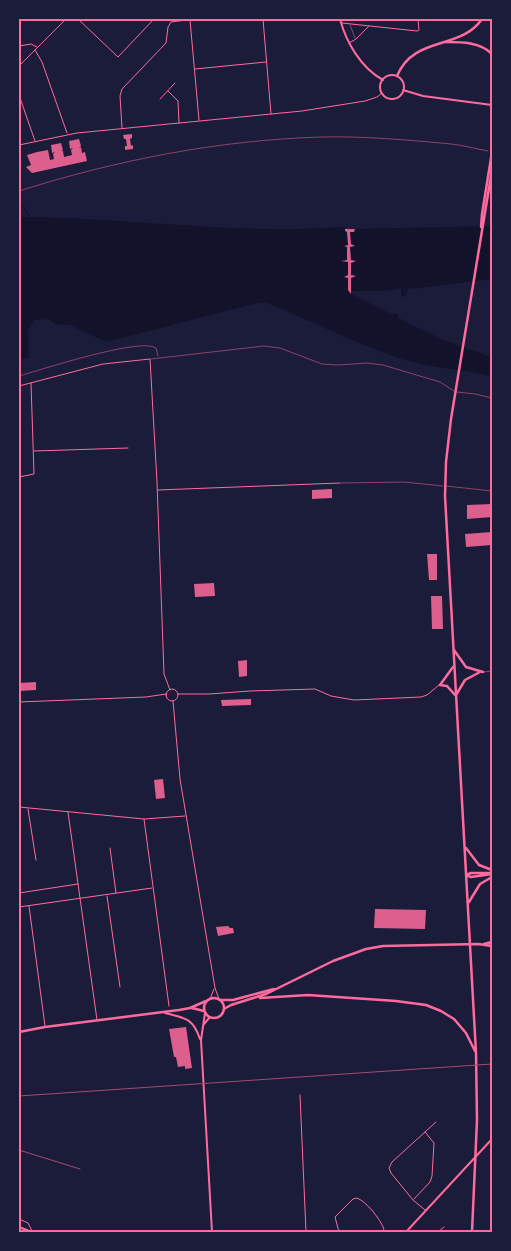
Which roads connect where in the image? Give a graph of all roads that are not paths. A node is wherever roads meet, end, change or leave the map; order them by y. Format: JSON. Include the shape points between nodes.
{"nodes":[{"id":1,"x":66,"y":19,"type":"edge"},
{"id":2,"x":78,"y":19,"type":"edge"},
{"id":3,"x":154,"y":19,"type":"edge"},
{"id":4,"x":190,"y":19,"type":"edge"},
{"id":5,"x":194,"y":19,"type":"edge"},
{"id":6,"x":263,"y":19,"type":"edge"},
{"id":7,"x":340,"y":19,"type":"edge"},
{"id":8,"x":418,"y":19,"type":"edge"},
{"id":9,"x":482,"y":19,"type":"edge"},
{"id":10,"x":341,"y":23,"type":"junction"},
{"id":11,"x":350,"y":24,"type":"junction"},
{"id":12,"x":369,"y":26,"type":"junction"},
{"id":13,"x":356,"y":39,"type":"junction"},
{"id":14,"x":444,"y":42,"type":"junction"},
{"id":15,"x":349,"y":43,"type":"junction"},
{"id":16,"x":19,"y":46,"type":"edge"},
{"id":17,"x":38,"y":47,"type":"junction"},
{"id":18,"x":35,"y":50,"type":"junction"},
{"id":19,"x":492,"y":54,"type":"edge"},
{"id":20,"x":267,"y":62,"type":"junction"},
{"id":21,"x":19,"y":66,"type":"edge"},
{"id":22,"x":194,"y":69,"type":"junction"},
{"id":23,"x":396,"y":76,"type":"junction"},
{"id":24,"x":383,"y":80,"type":"junction"},
{"id":25,"x":175,"y":83,"type":"dead end"},
{"id":26,"x":403,"y":90,"type":"junction"},
{"id":27,"x":168,"y":91,"type":"junction"},
{"id":28,"x":382,"y":93,"type":"junction"},
{"id":29,"x":19,"y":95,"type":"edge"},
{"id":30,"x":160,"y":99,"type":"dead end"},
{"id":31,"x":492,"y":105,"type":"edge"},
{"id":32,"x":271,"y":115,"type":"junction"},
{"id":33,"x":199,"y":122,"type":"junction"},
{"id":34,"x":180,"y":123,"type":"junction"},
{"id":35,"x":122,"y":129,"type":"junction"},
{"id":36,"x":67,"y":134,"type":"junction"},
{"id":37,"x":35,"y":141,"type":"junction"},
{"id":38,"x":19,"y":144,"type":"edge"},
{"id":39,"x":492,"y":152,"type":"edge"},
{"id":40,"x":492,"y":170,"type":"edge"},
{"id":41,"x":481,"y":240,"type":"junction"},
{"id":42,"x":150,"y":359,"type":"junction"},
{"id":43,"x":31,"y":383,"type":"junction"},
{"id":44,"x":19,"y":386,"type":"edge"},
{"id":45,"x":492,"y":398,"type":"edge"},
{"id":46,"x":128,"y":448,"type":"dead end"},
{"id":47,"x":33,"y":451,"type":"junction"},
{"id":48,"x":19,"y":477,"type":"edge"},
{"id":49,"x":340,"y":483,"type":"joint"},
{"id":50,"x":157,"y":490,"type":"junction"},
{"id":51,"x":492,"y":491,"type":"edge"},
{"id":52,"x":453,"y":647,"type":"junction"},
{"id":53,"x":454,"y":666,"type":"junction"},
{"id":54,"x":492,"y":671,"type":"edge"},
{"id":55,"x":483,"y":672,"type":"junction"},
{"id":56,"x":440,"y":685,"type":"junction"},
{"id":57,"x":170,"y":690,"type":"junction"},
{"id":58,"x":166,"y":694,"type":"junction"},
{"id":59,"x":178,"y":694,"type":"junction"},
{"id":60,"x":456,"y":696,"type":"junction"},
{"id":61,"x":173,"y":701,"type":"junction"},
{"id":62,"x":19,"y":702,"type":"edge"},
{"id":63,"x":19,"y":808,"type":"edge"},
{"id":64,"x":28,"y":809,"type":"junction"},
{"id":65,"x":68,"y":812,"type":"junction"},
{"id":66,"x":186,"y":816,"type":"junction"},
{"id":67,"x":144,"y":819,"type":"junction"},
{"id":68,"x":465,"y":846,"type":"junction"},
{"id":69,"x":110,"y":848,"type":"dead end"},
{"id":70,"x":36,"y":860,"type":"dead end"},
{"id":71,"x":492,"y":874,"type":"edge"},
{"id":72,"x":466,"y":875,"type":"junction"},
{"id":73,"x":79,"y":884,"type":"junction"},
{"id":74,"x":152,"y":888,"type":"junction"},
{"id":75,"x":19,"y":892,"type":"edge"},
{"id":76,"x":116,"y":893,"type":"junction"},
{"id":77,"x":106,"y":895,"type":"junction"},
{"id":78,"x":81,"y":898,"type":"junction"},
{"id":79,"x":468,"y":904,"type":"junction"},
{"id":80,"x":29,"y":906,"type":"junction"},
{"id":81,"x":19,"y":907,"type":"edge"},
{"id":82,"x":492,"y":944,"type":"edge"},
{"id":83,"x":286,"y":985,"type":"junction"},
{"id":84,"x":120,"y":986,"type":"dead end"},
{"id":85,"x":215,"y":988,"type":"junction"},
{"id":86,"x":256,"y":998,"type":"junction"},
{"id":87,"x":210,"y":999,"type":"junction"},
{"id":88,"x":220,"y":1000,"type":"junction"},
{"id":89,"x":206,"y":1001,"type":"junction"},
{"id":90,"x":169,"y":1006,"type":"dead end"},
{"id":91,"x":190,"y":1008,"type":"junction"},
{"id":92,"x":224,"y":1009,"type":"junction"},
{"id":93,"x":163,"y":1012,"type":"junction"},
{"id":94,"x":205,"y":1012,"type":"junction"},
{"id":95,"x":210,"y":1017,"type":"junction"},
{"id":96,"x":97,"y":1021,"type":"junction"},
{"id":97,"x":19,"y":1026,"type":"edge"},
{"id":98,"x":203,"y":1026,"type":"junction"},
{"id":99,"x":45,"y":1027,"type":"junction"},
{"id":100,"x":19,"y":1032,"type":"edge"},
{"id":101,"x":201,"y":1040,"type":"junction"},
{"id":102,"x":476,"y":1053,"type":"junction"},
{"id":103,"x":300,"y":1095,"type":"dead end"},
{"id":104,"x":436,"y":1122,"type":"dead end"},
{"id":105,"x":425,"y":1132,"type":"junction"},
{"id":106,"x":492,"y":1139,"type":"edge"},
{"id":107,"x":490,"y":1142,"type":"junction"},
{"id":108,"x":492,"y":1146,"type":"edge"},
{"id":109,"x":413,"y":1200,"type":"junction"},
{"id":110,"x":426,"y":1211,"type":"junction"},
{"id":111,"x":19,"y":1219,"type":"edge"},
{"id":112,"x":19,"y":1227,"type":"edge"},
{"id":113,"x":444,"y":1227,"type":"dead end"},
{"id":114,"x":32,"y":1232,"type":"edge"},
{"id":115,"x":212,"y":1232,"type":"edge"},
{"id":116,"x":306,"y":1232,"type":"edge"},
{"id":117,"x":339,"y":1232,"type":"edge"},
{"id":118,"x":382,"y":1232,"type":"edge"},
{"id":119,"x":406,"y":1232,"type":"edge"},
{"id":120,"x":438,"y":1232,"type":"edge"},
{"id":121,"x":472,"y":1232,"type":"edge"}],
"edges":[{"from":1,"to":17,"type":"street"},
{"from":2,"to":3,"type":"street","via":[[118,56]]},
{"from":4,"to":5,"type":"street"},
{"from":4,"to":22,"type":"street"},
{"from":4,"to":35,"type":"street","via":[[169,24],[166,43],[122,89]]},
{"from":6,"to":20,"type":"street"},
{"from":7,"to":10,"type":"street"},
{"from":8,"to":12,"type":"street","via":[[417,32]]},
{"from":9,"to":14,"type":"main road","via":[[468,32]]},
{"from":10,"to":11,"type":"street"},
{"from":10,"to":15,"type":"street"},
{"from":11,"to":12,"type":"street"},
{"from":11,"to":13,"type":"lane"},
{"from":12,"to":13,"type":"street"},
{"from":13,"to":15,"type":"street"},
{"from":14,"to":19,"type":"main road","via":[[473,44]]},
{"from":14,"to":23,"type":"main road","via":[[416,52],[406,60]]},
{"from":15,"to":24,"type":"street"},
{"from":16,"to":17,"type":"street","via":[[31,44]]},
{"from":17,"to":18,"type":"street"},
{"from":18,"to":21,"type":"street"},
{"from":18,"to":36,"type":"street"},
{"from":20,"to":22,"type":"street"},
{"from":20,"to":32,"type":"street"},
{"from":22,"to":33,"type":"street"},
{"from":23,"to":24,"type":"street"},
{"from":23,"to":26,"type":"street","via":[[403,82]]},
{"from":24,"to":28,"type":"street"},
{"from":25,"to":27,"type":"street"},
{"from":26,"to":28,"type":"street","via":[[393,99]]},
{"from":26,"to":31,"type":"street","via":[[428,97]]},
{"from":27,"to":30,"type":"street"},
{"from":27,"to":34,"type":"street","via":[[178,101]]},
{"from":28,"to":32,"type":"street","via":[[365,101]]},
{"from":29,"to":37,"type":"street"},
{"from":32,"to":33,"type":"street"},
{"from":33,"to":34,"type":"street"},
{"from":34,"to":35,"type":"street"},
{"from":35,"to":36,"type":"street"},
{"from":36,"to":37,"type":"street"},
{"from":37,"to":38,"type":"street"},
{"from":39,"to":41,"type":"main road"},
{"from":40,"to":41,"type":"main road"},
{"from":41,"to":52,"type":"main road","via":[[451,419],[446,476]]},
{"from":42,"to":43,"type":"street","via":[[103,364]]},
{"from":42,"to":45,"type":"lane","via":[[264,346],[280,348],[322,364],[383,365],[440,382],[455,391]]},
{"from":42,"to":50,"type":"street"},
{"from":43,"to":44,"type":"street"},
{"from":43,"to":47,"type":"street"},
{"from":46,"to":47,"type":"street"},
{"from":47,"to":48,"type":"street","via":[[34,474]]},
{"from":49,"to":50,"type":"street"},
{"from":49,"to":51,"type":"lane","via":[[404,482]]},
{"from":50,"to":57,"type":"street","via":[[164,674]]},
{"from":52,"to":53,"type":"main road"},
{"from":52,"to":55,"type":"main road","via":[[466,667]]},
{"from":53,"to":56,"type":"main road"},
{"from":53,"to":60,"type":"main road"},
{"from":54,"to":55,"type":"lane"},
{"from":55,"to":60,"type":"main road","via":[[465,680]]},
{"from":56,"to":59,"type":"street","via":[[421,697],[354,700],[315,689]]},
{"from":56,"to":60,"type":"main road","via":[[447,686]]},
{"from":57,"to":58,"type":"street"},
{"from":57,"to":59,"type":"street"},
{"from":58,"to":61,"type":"street","via":[[167,699]]},
{"from":58,"to":62,"type":"street"},
{"from":59,"to":61,"type":"street"},
{"from":60,"to":68,"type":"main road"},
{"from":61,"to":66,"type":"street"},
{"from":63,"to":64,"type":"street"},
{"from":64,"to":65,"type":"street"},
{"from":64,"to":70,"type":"street"},
{"from":65,"to":67,"type":"street"},
{"from":65,"to":73,"type":"street"},
{"from":66,"to":67,"type":"street"},
{"from":66,"to":85,"type":"street"},
{"from":67,"to":74,"type":"street"},
{"from":68,"to":71,"type":"main road","via":[[479,865]]},
{"from":68,"to":72,"type":"main road"},
{"from":69,"to":76,"type":"street"},
{"from":71,"to":72,"type":"main road"},
{"from":71,"to":79,"type":"main road","via":[[480,884]]},
{"from":72,"to":79,"type":"main road"},
{"from":73,"to":75,"type":"street"},
{"from":73,"to":78,"type":"street"},
{"from":74,"to":76,"type":"street"},
{"from":74,"to":90,"type":"street"},
{"from":76,"to":77,"type":"street"},
{"from":77,"to":78,"type":"street"},
{"from":77,"to":84,"type":"street"},
{"from":78,"to":80,"type":"street"},
{"from":78,"to":96,"type":"street"},
{"from":79,"to":102,"type":"main road"},
{"from":80,"to":81,"type":"street"},
{"from":80,"to":99,"type":"street"},
{"from":82,"to":83,"type":"main road","via":[[369,948],[346,955]]},
{"from":83,"to":86,"type":"main road"},
{"from":83,"to":88,"type":"main road","via":[[233,1000]]},
{"from":85,"to":87,"type":"street"},
{"from":85,"to":88,"type":"street"},
{"from":86,"to":92,"type":"main road"},
{"from":86,"to":102,"type":"main road","via":[[308,995],[426,1005],[448,1015],[460,1026]]},
{"from":87,"to":88,"type":"main road"},
{"from":87,"to":89,"type":"main road"},
{"from":88,"to":92,"type":"main road"},
{"from":89,"to":91,"type":"main road"},
{"from":89,"to":94,"type":"main road"},
{"from":91,"to":93,"type":"main road"},
{"from":91,"to":94,"type":"main road"},
{"from":92,"to":95,"type":"main road","via":[[219,1016]]},
{"from":93,"to":96,"type":"main road"},
{"from":93,"to":101,"type":"street","via":[[188,1019]]},
{"from":94,"to":95,"type":"main road"},
{"from":94,"to":98,"type":"street"},
{"from":95,"to":98,"type":"street"},
{"from":96,"to":99,"type":"main road"},
{"from":97,"to":100,"type":"street"},
{"from":98,"to":101,"type":"street"},
{"from":99,"to":100,"type":"main road"},
{"from":101,"to":115,"type":"street"},
{"from":102,"to":121,"type":"main road"},
{"from":103,"to":116,"type":"street"},
{"from":104,"to":105,"type":"street"},
{"from":105,"to":109,"type":"street","via":[[434,1143],[432,1176]]},
{"from":105,"to":109,"type":"street","via":[[389,1166],[390,1173]]},
{"from":106,"to":107,"type":"street"},
{"from":107,"to":108,"type":"street"},
{"from":107,"to":110,"type":"street"},
{"from":109,"to":110,"type":"street"},
{"from":110,"to":119,"type":"street"},
{"from":111,"to":114,"type":"street","via":[[28,1223]]},
{"from":112,"to":114,"type":"street"},
{"from":113,"to":120,"type":"street"},
{"from":117,"to":118,"type":"street","via":[[335,1217],[357,1198],[381,1222]]}]}
